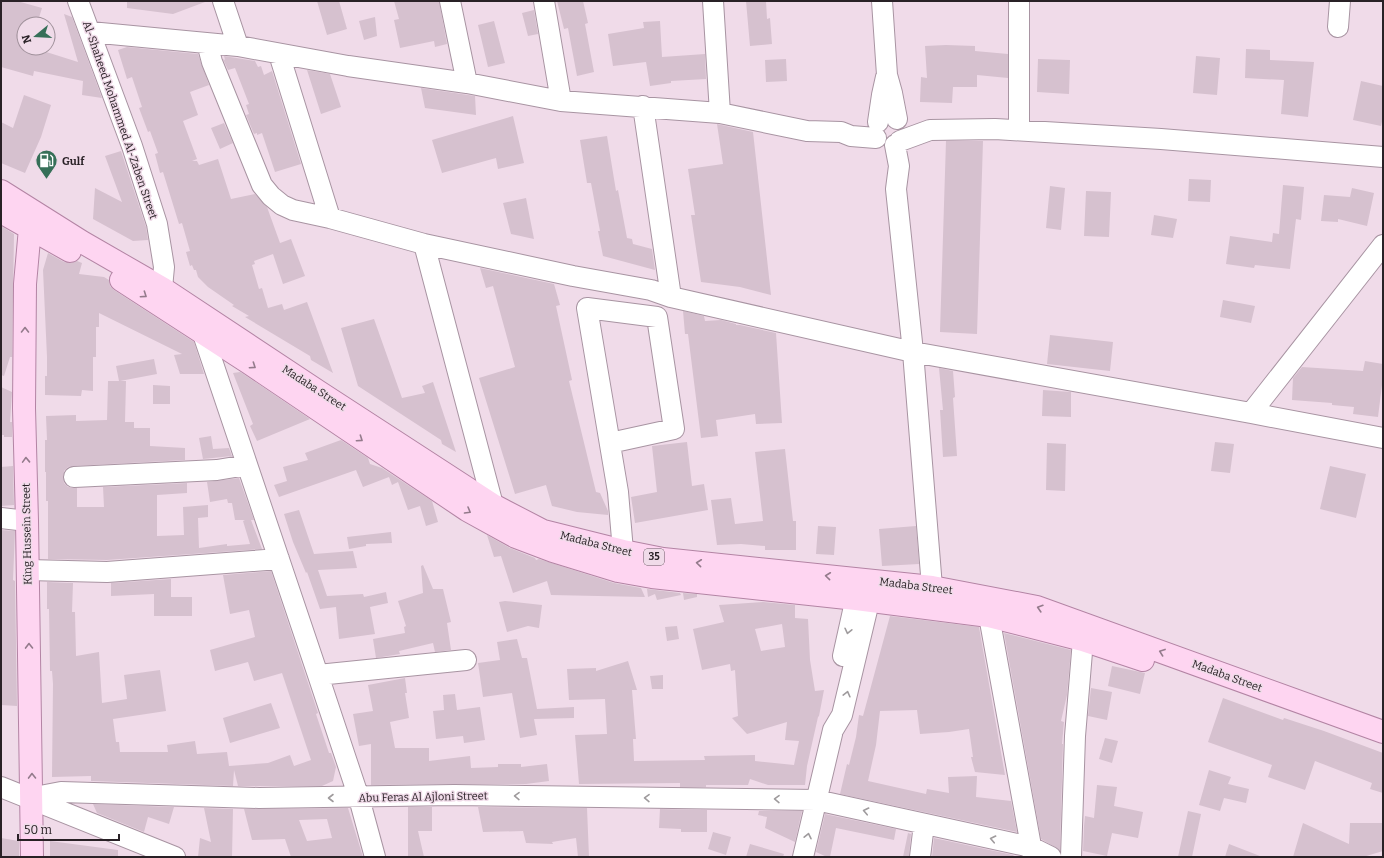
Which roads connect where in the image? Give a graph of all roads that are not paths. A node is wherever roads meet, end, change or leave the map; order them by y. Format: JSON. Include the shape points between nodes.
{"nodes":[{"id":1,"x":78,"y":1,"type":"edge"},
{"id":2,"x":223,"y":1,"type":"edge"},
{"id":3,"x":450,"y":1,"type":"edge"},
{"id":4,"x":544,"y":1,"type":"edge"},
{"id":5,"x":713,"y":1,"type":"edge"},
{"id":6,"x":882,"y":1,"type":"edge"},
{"id":7,"x":1019,"y":1,"type":"edge"},
{"id":8,"x":1340,"y":1,"type":"edge"},
{"id":9,"x":1338,"y":27,"type":"dead end"},
{"id":10,"x":90,"y":32,"type":"junction"},
{"id":11,"x":207,"y":43,"type":"junction"},
{"id":12,"x":238,"y":46,"type":"junction"},
{"id":13,"x":279,"y":54,"type":"junction"},
{"id":14,"x":467,"y":83,"type":"junction"},
{"id":15,"x":560,"y":101,"type":"junction"},
{"id":16,"x":642,"y":106,"type":"junction"},
{"id":17,"x":720,"y":113,"type":"junction"},
{"id":18,"x":1019,"y":130,"type":"junction"},
{"id":19,"x":888,"y":132,"type":"junction"},
{"id":20,"x":1383,"y":156,"type":"edge"},
{"id":21,"x":1,"y":191,"type":"edge"},
{"id":22,"x":1,"y":212,"type":"edge"},
{"id":23,"x":330,"y":218,"type":"junction"},
{"id":24,"x":31,"y":220,"type":"junction"},
{"id":25,"x":424,"y":244,"type":"junction"},
{"id":26,"x":1383,"y":245,"type":"edge"},
{"id":27,"x":162,"y":288,"type":"junction"},
{"id":28,"x":651,"y":290,"type":"junction"},
{"id":29,"x":671,"y":298,"type":"junction"},
{"id":30,"x":648,"y":316,"type":"junction"},
{"id":31,"x":203,"y":334,"type":"junction"},
{"id":32,"x":913,"y":352,"type":"junction"},
{"id":33,"x":1251,"y":413,"type":"junction"},
{"id":34,"x":1383,"y":438,"type":"edge"},
{"id":35,"x":610,"y":443,"type":"junction"},
{"id":36,"x":246,"y":465,"type":"junction"},
{"id":37,"x":74,"y":477,"type":"dead end"},
{"id":38,"x":493,"y":505,"type":"junction"},
{"id":39,"x":1,"y":518,"type":"edge"},
{"id":40,"x":27,"y":520,"type":"junction"},
{"id":41,"x":279,"y":559,"type":"junction"},
{"id":42,"x":620,"y":561,"type":"junction"},
{"id":43,"x":28,"y":570,"type":"junction"},
{"id":44,"x":932,"y":587,"type":"junction"},
{"id":45,"x":865,"y":590,"type":"junction"},
{"id":46,"x":989,"y":616,"type":"junction"},
{"id":47,"x":1083,"y":640,"type":"junction"},
{"id":48,"x":466,"y":660,"type":"dead end"},
{"id":49,"x":318,"y":675,"type":"junction"},
{"id":50,"x":1383,"y":732,"type":"edge"},
{"id":51,"x":1383,"y":746,"type":"edge"},
{"id":52,"x":1,"y":787,"type":"edge"},
{"id":53,"x":359,"y":798,"type":"junction"},
{"id":54,"x":32,"y":799,"type":"junction"},
{"id":55,"x":816,"y":800,"type":"junction"},
{"id":56,"x":924,"y":824,"type":"junction"},
{"id":57,"x":1032,"y":852,"type":"edge"},
{"id":58,"x":32,"y":857,"type":"edge"},
{"id":59,"x":175,"y":857,"type":"edge"},
{"id":60,"x":376,"y":857,"type":"edge"},
{"id":61,"x":803,"y":857,"type":"edge"},
{"id":62,"x":920,"y":857,"type":"edge"},
{"id":63,"x":1051,"y":857,"type":"edge"},
{"id":64,"x":1071,"y":857,"type":"edge"}],
"edges":[{"from":1,"to":10,"type":"street","name":"Al-Shaheed Mohammed Al-Zaben Street"},
{"from":2,"to":12,"type":"street"},
{"from":3,"to":14,"type":"street"},
{"from":4,"to":15,"type":"street"},
{"from":5,"to":17,"type":"street"},
{"from":6,"to":19,"type":"street","via":[[887,75],[892,94]]},
{"from":7,"to":18,"type":"street"},
{"from":8,"to":9,"type":"street"},
{"from":10,"to":11,"type":"street"},
{"from":10,"to":27,"type":"street","name":"Al-Shaheed Mohammed Al-Zaben Street","via":[[132,146],[157,224],[164,267]]},
{"from":11,"to":12,"type":"street"},
{"from":11,"to":23,"type":"street","via":[[212,62],[262,185],[271,196],[288,208]]},
{"from":12,"to":13,"type":"street"},
{"from":13,"to":14,"type":"street"},
{"from":13,"to":23,"type":"street"},
{"from":14,"to":15,"type":"street"},
{"from":15,"to":16,"type":"street"},
{"from":16,"to":17,"type":"street"},
{"from":16,"to":29,"type":"street"},
{"from":17,"to":19,"type":"street","via":[[807,131],[841,132],[851,136]]},
{"from":18,"to":19,"type":"street"},
{"from":18,"to":20,"type":"street"},
{"from":19,"to":32,"type":"street","via":[[899,166],[896,189]]},
{"from":21,"to":24,"type":"main road","name":"Madaba Street","number":"35"},
{"from":22,"to":24,"type":"main road","name":"Madaba Street","number":"35"},
{"from":23,"to":25,"type":"street"},
{"from":24,"to":27,"type":"main road","name":"Madaba Street","number":"35","via":[[82,242]]},
{"from":24,"to":31,"type":"main road","name":"Madaba Street","number":"35","one_way":true},
{"from":40,"to":24,"type":"main road","name":"King Hussein Street","one_way":true,"via":[[24,408],[25,292]]},
{"from":25,"to":28,"type":"street"},
{"from":25,"to":38,"type":"street"},
{"from":26,"to":33,"type":"street"},
{"from":27,"to":38,"type":"main road","name":"Madaba Street","number":"35"},
{"from":28,"to":29,"type":"street"},
{"from":28,"to":30,"type":"street"},
{"from":29,"to":32,"type":"street"},
{"from":30,"to":35,"type":"street","via":[[657,317],[674,429]]},
{"from":30,"to":35,"type":"street","via":[[587,308]]},
{"from":31,"to":36,"type":"street"},
{"from":31,"to":42,"type":"main road","name":"Madaba Street","number":"35","one_way":true,"via":[[467,510],[516,537],[553,551]]},
{"from":32,"to":33,"type":"street"},
{"from":32,"to":44,"type":"street"},
{"from":33,"to":34,"type":"street"},
{"from":35,"to":42,"type":"street","via":[[618,492]]},
{"from":36,"to":37,"type":"street","via":[[217,470]]},
{"from":36,"to":41,"type":"street"},
{"from":38,"to":42,"type":"main road","name":"Madaba Street","number":"35","via":[[543,531]]},
{"from":39,"to":40,"type":"street"},
{"from":40,"to":43,"type":"main road","name":"King Hussein Street"},
{"from":41,"to":43,"type":"street","via":[[106,572]]},
{"from":41,"to":49,"type":"street"},
{"from":42,"to":45,"type":"main road","name":"Madaba Street","number":"35","via":[[652,577]]},
{"from":54,"to":43,"type":"main road","name":"King Hussein Street","one_way":true},
{"from":44,"to":45,"type":"main road","name":"Madaba Street","number":"35"},
{"from":50,"to":44,"type":"main road","name":"Madaba Street","number":"35","one_way":true,"via":[[1037,607]]},
{"from":45,"to":46,"type":"main road","name":"Madaba Street","number":"35"},
{"from":45,"to":55,"type":"street","via":[[830,712],[833,730]]},
{"from":46,"to":47,"type":"main road","name":"Madaba Street","number":"35"},
{"from":46,"to":57,"type":"street"},
{"from":47,"to":51,"type":"main road","name":"Madaba Street","number":"35","via":[[1220,686]]},
{"from":47,"to":64,"type":"street","via":[[1075,736]]},
{"from":48,"to":49,"type":"street"},
{"from":49,"to":53,"type":"street"},
{"from":52,"to":54,"type":"street"},
{"from":53,"to":54,"type":"street","name":"Abu Feras Al Ajloni Street","one_way":true,"via":[[259,798],[61,792]]},
{"from":55,"to":53,"type":"street","name":"Abu Feras Al Ajloni Street","one_way":true,"via":[[454,796]]},
{"from":53,"to":60,"type":"street"},
{"from":54,"to":58,"type":"main road","name":"King Hussein Street"},
{"from":54,"to":59,"type":"street"},
{"from":56,"to":55,"type":"street","name":"Abu Feras Al Ajloni Street","one_way":true},
{"from":61,"to":55,"type":"street","one_way":true},
{"from":57,"to":56,"type":"street","name":"Abu Feras Al Ajloni Street","one_way":true},
{"from":56,"to":62,"type":"street"},
{"from":57,"to":63,"type":"street","name":"Abu Feras Al Ajloni Street"}]}
